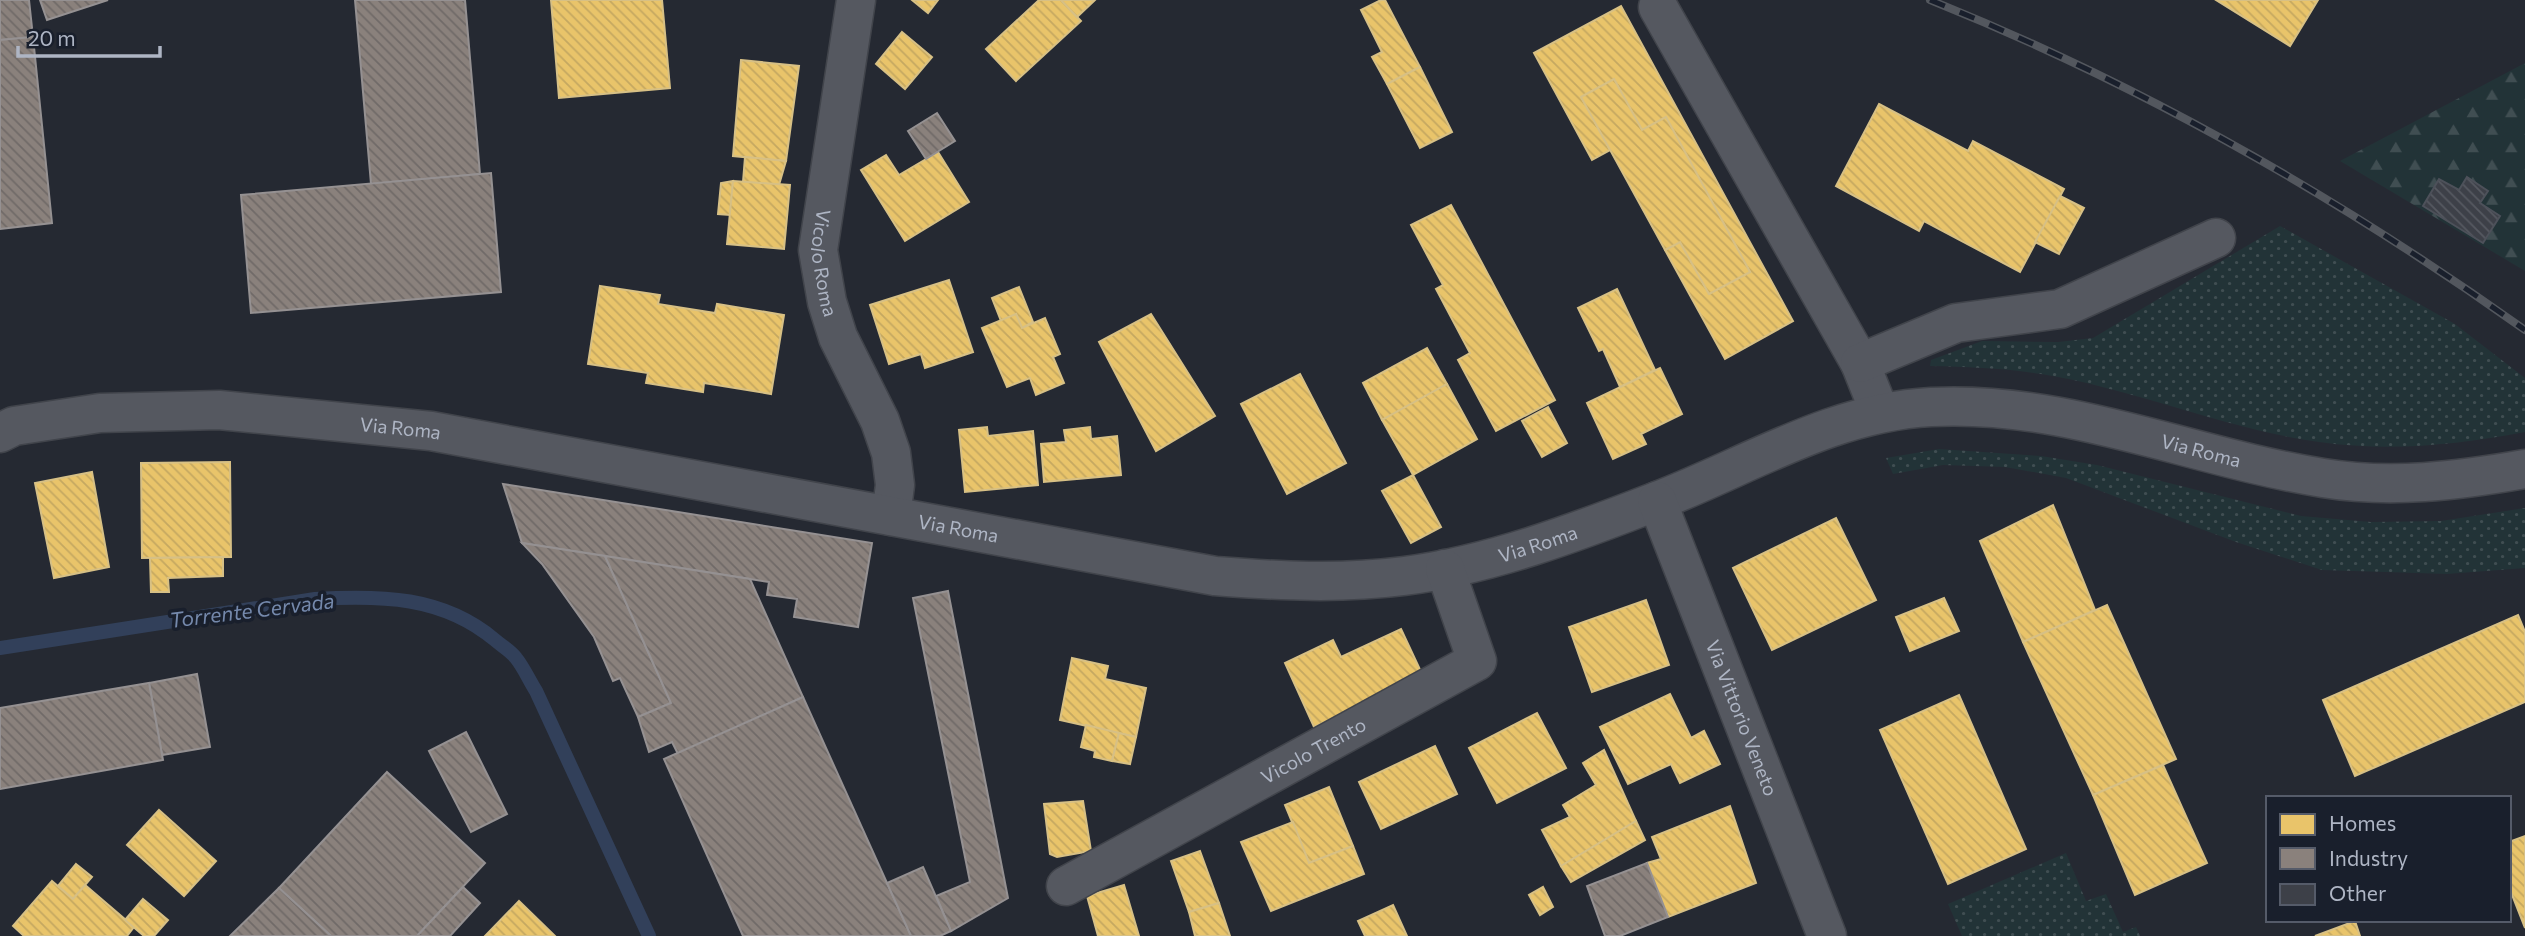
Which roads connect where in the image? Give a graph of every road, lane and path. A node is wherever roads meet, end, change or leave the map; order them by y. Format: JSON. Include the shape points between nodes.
{"nodes":[{"id":1,"x":856,"y":0,"type":"edge"},
{"id":2,"x":1658,"y":7,"type":"dead end"},
{"id":3,"x":2216,"y":238,"type":"dead end"},
{"id":4,"x":1860,"y":363,"type":"junction"},
{"id":5,"x":1880,"y":413,"type":"junction"},
{"id":6,"x":5,"y":429,"type":"edge"},
{"id":7,"x":2525,"y":469,"type":"edge"},
{"id":8,"x":1657,"y":501,"type":"junction"},
{"id":9,"x":891,"y":516,"type":"junction"},
{"id":10,"x":1445,"y":569,"type":"junction"},
{"id":11,"x":1066,"y":886,"type":"dead end"},
{"id":12,"x":1816,"y":932,"type":"edge"}],
"edges":[{"from":1,"to":9,"type":"street","name":"Vicolo Roma","via":[[818,250],[838,337],[891,453],[895,485]]},
{"from":2,"to":4,"type":"street"},
{"from":3,"to":4,"type":"street","via":[[2060,309],[1956,323]]},
{"from":4,"to":5,"type":"street"},
{"from":5,"to":7,"type":"street","name":"Via Roma","via":[[1930,407],[2048,413],[2284,471],[2366,482],[2435,482]]},
{"from":5,"to":8,"type":"street","name":"Via Roma","via":[[1814,432]]},
{"from":6,"to":9,"type":"street","name":"Via Roma","via":[[100,413],[219,410],[431,431]]},
{"from":8,"to":10,"type":"street","name":"Via Roma"},
{"from":8,"to":12,"type":"street","name":"Via Vittorio Veneto"},
{"from":9,"to":10,"type":"street","name":"Via Roma","via":[[1215,576],[1318,582]]},
{"from":10,"to":11,"type":"street","name":"Vicolo Trento","via":[[1477,661]]}]}
